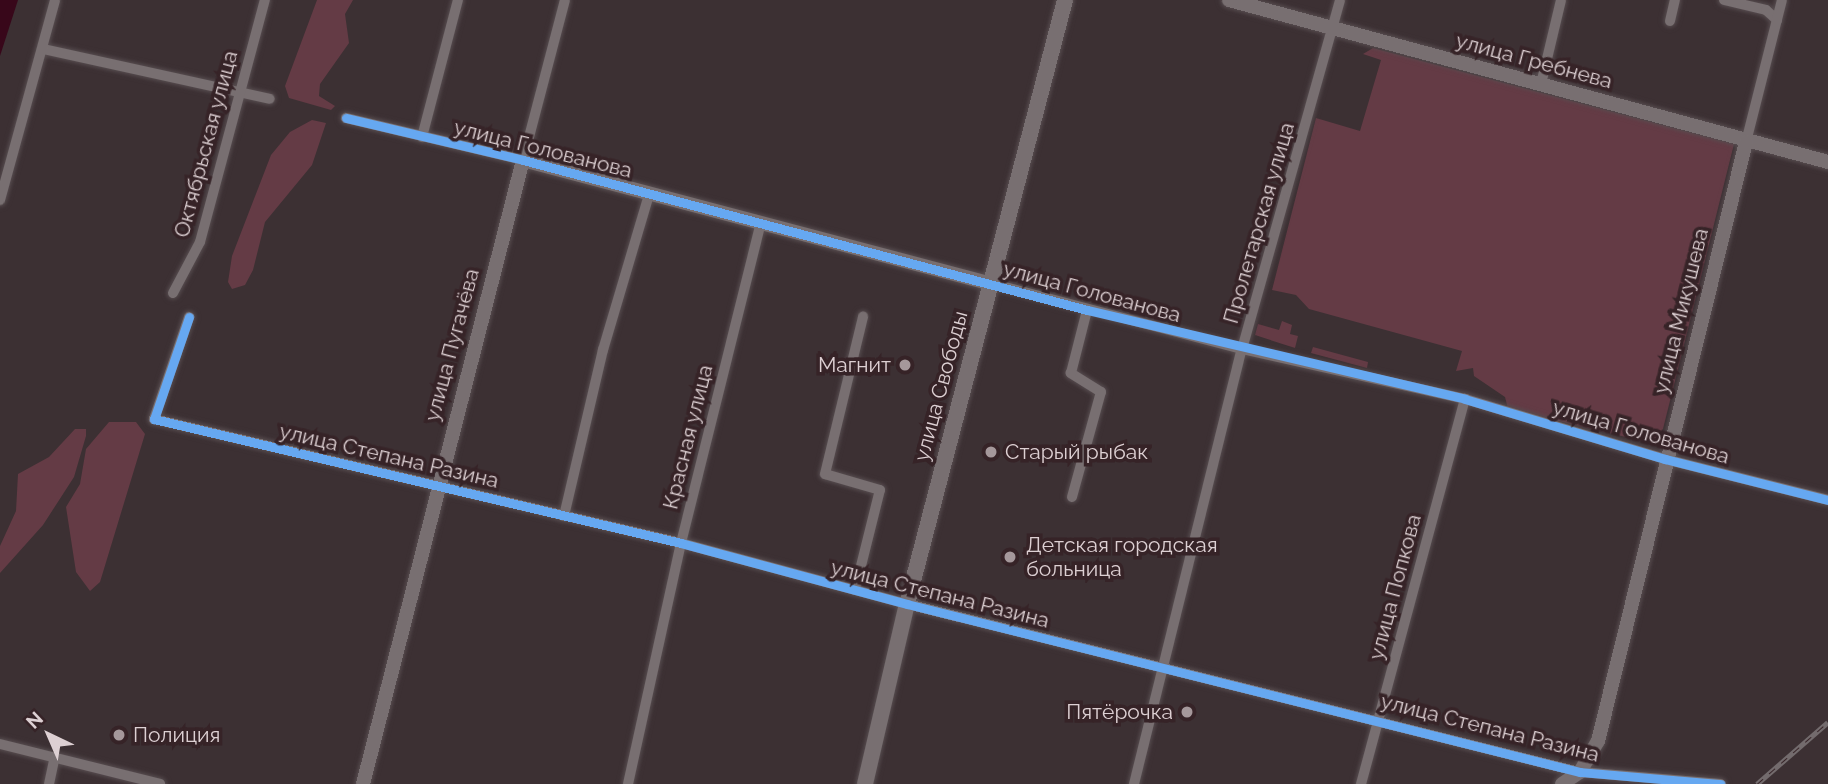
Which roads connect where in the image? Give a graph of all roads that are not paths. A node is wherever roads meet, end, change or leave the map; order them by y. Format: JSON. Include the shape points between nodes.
{"nodes":[{"id":1,"x":55,"y":0,"type":"edge"},
{"id":2,"x":265,"y":0,"type":"edge"},
{"id":3,"x":458,"y":0,"type":"edge"},
{"id":4,"x":565,"y":0,"type":"edge"},
{"id":5,"x":1065,"y":0,"type":"edge"},
{"id":6,"x":1229,"y":0,"type":"edge"},
{"id":7,"x":1340,"y":0,"type":"edge"},
{"id":8,"x":1562,"y":0,"type":"edge"},
{"id":9,"x":1675,"y":0,"type":"edge"},
{"id":10,"x":1724,"y":0,"type":"edge"},
{"id":11,"x":1782,"y":0,"type":"edge"},
{"id":12,"x":1777,"y":20,"type":"junction"},
{"id":13,"x":1670,"y":21,"type":"dead end"},
{"id":14,"x":1334,"y":30,"type":"junction"},
{"id":15,"x":43,"y":49,"type":"junction"},
{"id":16,"x":1541,"y":84,"type":"junction"},
{"id":17,"x":241,"y":92,"type":"junction"},
{"id":18,"x":270,"y":99,"type":"dead end"},
{"id":19,"x":346,"y":118,"type":"dead end"},
{"id":20,"x":422,"y":137,"type":"junction"},
{"id":21,"x":1746,"y":142,"type":"junction"},
{"id":22,"x":523,"y":160,"type":"junction"},
{"id":23,"x":1828,"y":162,"type":"edge"},
{"id":24,"x":649,"y":195,"type":"junction"},
{"id":25,"x":0,"y":200,"type":"edge"},
{"id":26,"x":761,"y":223,"type":"junction"},
{"id":27,"x":990,"y":283,"type":"junction"},
{"id":28,"x":173,"y":293,"type":"dead end"},
{"id":29,"x":1087,"y":310,"type":"junction"},
{"id":30,"x":189,"y":317,"type":"dead end"},
{"id":31,"x":863,"y":317,"type":"dead end"},
{"id":32,"x":1242,"y":349,"type":"junction"},
{"id":33,"x":1465,"y":399,"type":"junction"},
{"id":34,"x":1665,"y":459,"type":"junction"},
{"id":35,"x":436,"y":485,"type":"junction"},
{"id":36,"x":1072,"y":498,"type":"dead end"},
{"id":37,"x":1828,"y":500,"type":"edge"},
{"id":38,"x":564,"y":516,"type":"junction"},
{"id":39,"x":681,"y":543,"type":"junction"},
{"id":40,"x":855,"y":590,"type":"junction"},
{"id":41,"x":906,"y":604,"type":"junction"},
{"id":42,"x":1161,"y":668,"type":"junction"},
{"id":43,"x":1380,"y":720,"type":"junction"},
{"id":44,"x":0,"y":744,"type":"edge"},
{"id":45,"x":54,"y":760,"type":"junction"},
{"id":46,"x":1580,"y":772,"type":"junction"},
{"id":47,"x":48,"y":784,"type":"edge"},
{"id":48,"x":160,"y":784,"type":"edge"},
{"id":49,"x":363,"y":784,"type":"edge"},
{"id":50,"x":628,"y":784,"type":"edge"},
{"id":51,"x":865,"y":784,"type":"edge"},
{"id":52,"x":1134,"y":784,"type":"edge"},
{"id":53,"x":1362,"y":784,"type":"edge"},
{"id":54,"x":1562,"y":784,"type":"edge"},
{"id":55,"x":1720,"y":784,"type":"edge"}],
"edges":[{"from":1,"to":15,"type":"street"},
{"from":2,"to":17,"type":"street","name":"Октябрьская улица"},
{"from":3,"to":20,"type":"street","name":"улица Голованова"},
{"from":4,"to":22,"type":"street","name":"улица Пугачёва"},
{"from":5,"to":27,"type":"main road","name":"улица Свободы"},
{"from":6,"to":14,"type":"street","name":"улица Гребнева"},
{"from":7,"to":14,"type":"street","name":"Пролетарская улица"},
{"from":8,"to":16,"type":"street"},
{"from":9,"to":13,"type":"street"},
{"from":10,"to":12,"type":"street","via":[[1766,10]]},
{"from":11,"to":12,"type":"street","name":"улица Микушева"},
{"from":12,"to":21,"type":"street","name":"улица Микушева"},
{"from":14,"to":16,"type":"street","name":"улица Гребнева"},
{"from":14,"to":32,"type":"street","name":"Пролетарская улица"},
{"from":15,"to":17,"type":"street"},
{"from":15,"to":25,"type":"street"},
{"from":16,"to":21,"type":"street","name":"улица Гребнева"},
{"from":17,"to":18,"type":"street"},
{"from":17,"to":28,"type":"street","name":"Октябрьская улица","via":[[200,242]]},
{"from":19,"to":20,"type":"street","name":"улица Голованова"},
{"from":20,"to":22,"type":"street","name":"улица Голованова"},
{"from":21,"to":23,"type":"street","name":"улица Гребнева"},
{"from":21,"to":34,"type":"street","name":"улица Микушева"},
{"from":22,"to":24,"type":"street","name":"улица Голованова"},
{"from":22,"to":35,"type":"street","name":"улица Пугачёва"},
{"from":24,"to":26,"type":"street","name":"улица Голованова"},
{"from":24,"to":38,"type":"street","via":[[603,350]]},
{"from":26,"to":27,"type":"street","name":"улица Голованова"},
{"from":26,"to":39,"type":"street","name":"Красная улица"},
{"from":27,"to":29,"type":"street","name":"улица Голованова"},
{"from":27,"to":41,"type":"main road","name":"улица Свободы"},
{"from":29,"to":32,"type":"street","name":"улица Голованова"},
{"from":29,"to":36,"type":"street","via":[[1071,373],[1101,392]]},
{"from":30,"to":35,"type":"street","name":"улица Степана Разина","via":[[154,419]]},
{"from":31,"to":40,"type":"street","via":[[825,474],[880,490]]},
{"from":32,"to":33,"type":"street","name":"улица Голованова"},
{"from":32,"to":42,"type":"street","name":"Пролетарская улица"},
{"from":33,"to":34,"type":"street","name":"улица Голованова"},
{"from":33,"to":43,"type":"street","name":"улица Попкова"},
{"from":34,"to":37,"type":"street","name":"улица Голованова"},
{"from":34,"to":46,"type":"street","name":"улица Микушева","via":[[1602,729]]},
{"from":35,"to":38,"type":"street","name":"улица Степана Разина"},
{"from":35,"to":49,"type":"street","name":"улица Пугачёва"},
{"from":38,"to":39,"type":"street","name":"улица Степана Разина"},
{"from":39,"to":40,"type":"street","name":"улица Степана Разина"},
{"from":39,"to":50,"type":"street","name":"Красная улица"},
{"from":40,"to":41,"type":"street","name":"улица Степана Разина"},
{"from":41,"to":42,"type":"street","name":"улица Степана Разина"},
{"from":41,"to":51,"type":"main road","name":"улица Свободы"},
{"from":42,"to":43,"type":"street","name":"улица Степана Разина"},
{"from":42,"to":52,"type":"street","name":"Пролетарская улица"},
{"from":43,"to":46,"type":"street","name":"улица Степана Разина"},
{"from":43,"to":53,"type":"street","name":"улица Попкова"},
{"from":44,"to":45,"type":"street"},
{"from":45,"to":47,"type":"street"},
{"from":45,"to":48,"type":"street"},
{"from":46,"to":54,"type":"street","name":"улица Микушева"},
{"from":46,"to":55,"type":"street","name":"улица Степана Разина"}]}
